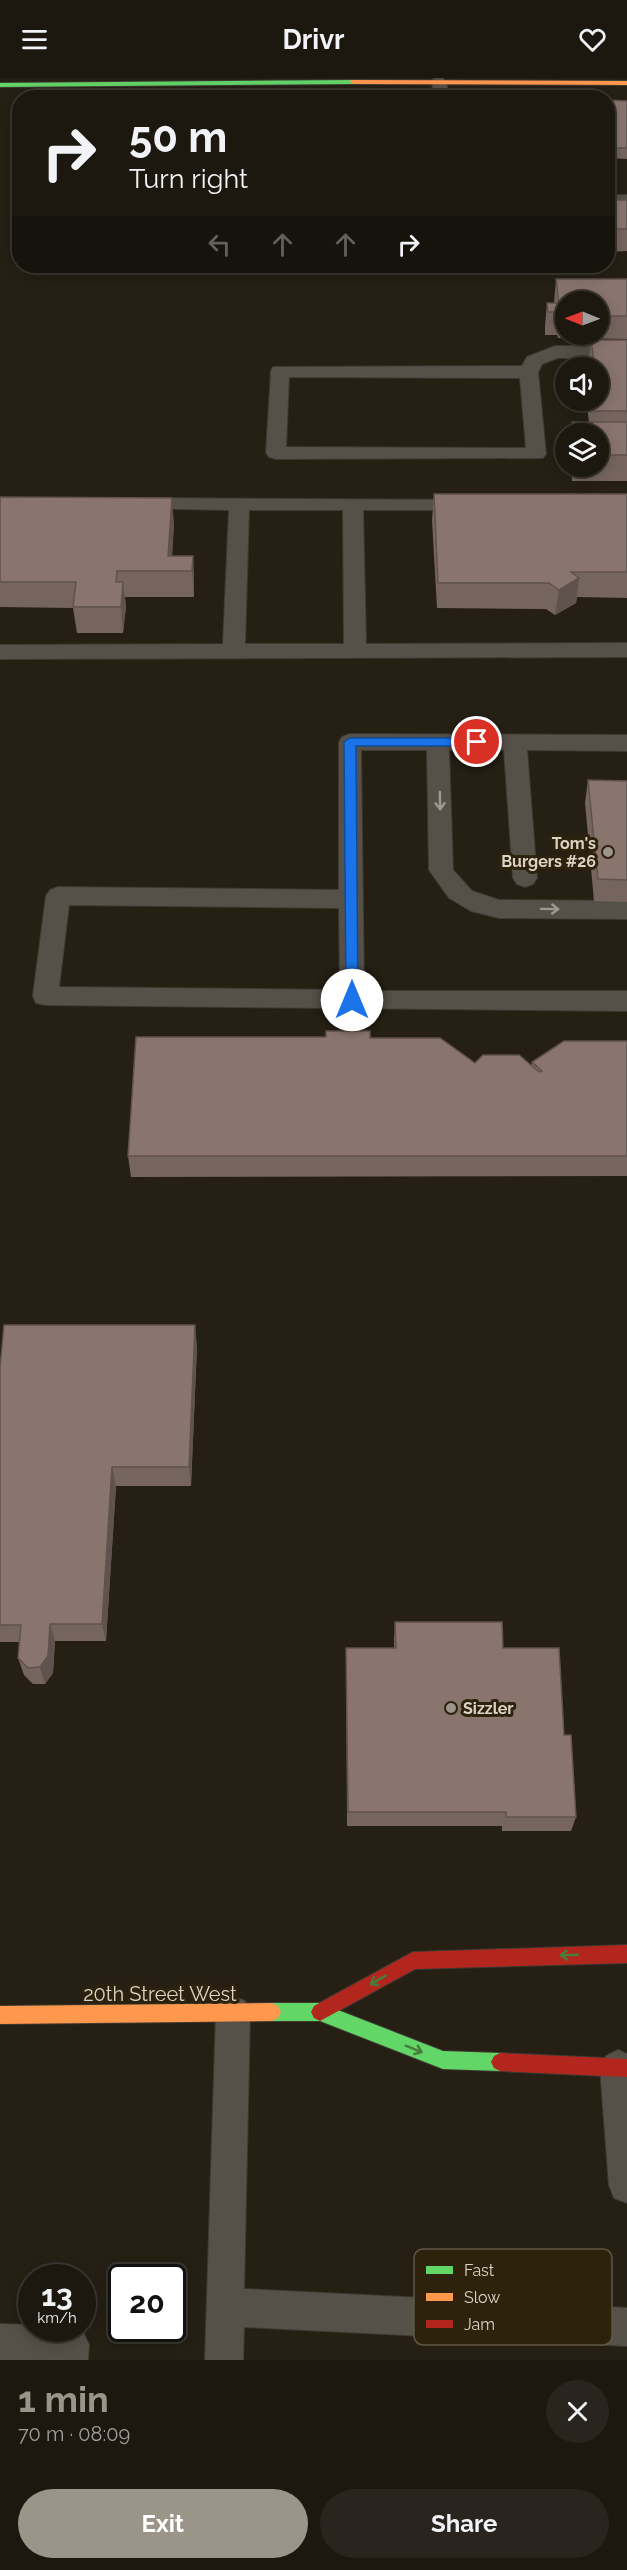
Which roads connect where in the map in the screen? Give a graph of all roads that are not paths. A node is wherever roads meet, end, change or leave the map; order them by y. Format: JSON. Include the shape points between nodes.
{"nodes":[{"id":1,"x":627,"y":83,"type":"edge"},
{"id":2,"x":0,"y":85,"type":"edge"},
{"id":3,"x":440,"y":90,"type":"edge"},
{"id":4,"x":627,"y":352,"type":"edge"},
{"id":5,"x":529,"y":372,"type":"junction"},
{"id":6,"x":120,"y":504,"type":"edge"},
{"id":7,"x":484,"y":504,"type":"edge"},
{"id":8,"x":239,"y":505,"type":"junction"},
{"id":9,"x":353,"y":505,"type":"junction"},
{"id":10,"x":627,"y":650,"type":"edge"},
{"id":11,"x":234,"y":651,"type":"junction"},
{"id":12,"x":355,"y":651,"type":"junction"},
{"id":13,"x":0,"y":652,"type":"edge"},
{"id":14,"x":438,"y":742,"type":"junction"},
{"id":15,"x":515,"y":743,"type":"junction"},
{"id":16,"x":627,"y":743,"type":"edge"},
{"id":17,"x":525,"y":878,"type":"dead end"},
{"id":18,"x":351,"y":899,"type":"junction"},
{"id":19,"x":627,"y":910,"type":"edge"},
{"id":20,"x":352,"y":1000,"type":"junction"},
{"id":21,"x":627,"y":1001,"type":"edge"},
{"id":22,"x":627,"y":1954,"type":"edge"},
{"id":23,"x":320,"y":2012,"type":"junction"},
{"id":24,"x":233,"y":2013,"type":"junction"},
{"id":25,"x":0,"y":2015,"type":"edge"},
{"id":26,"x":623,"y":2068,"type":"edge"},
{"id":27,"x":627,"y":2185,"type":"edge"},
{"id":28,"x":225,"y":2307,"type":"junction"},
{"id":29,"x":414,"y":2316,"type":"edge"},
{"id":30,"x":612,"y":2326,"type":"edge"},
{"id":31,"x":627,"y":2327,"type":"edge"},
{"id":32,"x":0,"y":2343,"type":"edge"},
{"id":33,"x":69,"y":2360,"type":"edge"},
{"id":34,"x":224,"y":2360,"type":"edge"}],
"edges":[{"from":1,"to":3,"type":"street"},
{"from":2,"to":3,"type":"street"},
{"from":4,"to":5,"type":"lane","via":[[555,352],[534,362]]},
{"from":5,"to":5,"type":"lane","via":[[536,454],[276,453],[280,371]]},
{"from":6,"to":8,"type":"lane"},
{"from":7,"to":9,"type":"lane"},
{"from":8,"to":9,"type":"lane"},
{"from":8,"to":11,"type":"lane"},
{"from":9,"to":12,"type":"lane"},
{"from":10,"to":12,"type":"lane"},
{"from":11,"to":12,"type":"lane"},
{"from":11,"to":13,"type":"lane"},
{"from":14,"to":15,"type":"lane"},
{"from":14,"to":18,"type":"lane","via":[[350,742]]},
{"from":14,"to":19,"type":"lane","one_way":true,"via":[[441,870],[447,884],[463,898],[499,909]]},
{"from":15,"to":16,"type":"lane"},
{"from":15,"to":17,"type":"lane"},
{"from":18,"to":20,"type":"lane"},
{"from":18,"to":20,"type":"lane","via":[[58,896],[45,996]]},
{"from":20,"to":21,"type":"lane"},
{"from":22,"to":23,"type":"street","name":"20th Street West","one_way":true,"via":[[414,1961]]},
{"from":23,"to":24,"type":"street","name":"20th Street West"},
{"from":23,"to":26,"type":"street","name":"20th Street West","one_way":true,"via":[[443,2060]]},
{"from":24,"to":25,"type":"street","name":"20th Street West"},
{"from":24,"to":28,"type":"lane"},
{"from":26,"to":27,"type":"lane"},
{"from":28,"to":29,"type":"lane"},
{"from":28,"to":34,"type":"lane"},
{"from":30,"to":31,"type":"lane"},
{"from":32,"to":33,"type":"lane","via":[[70,2345]]}]}
